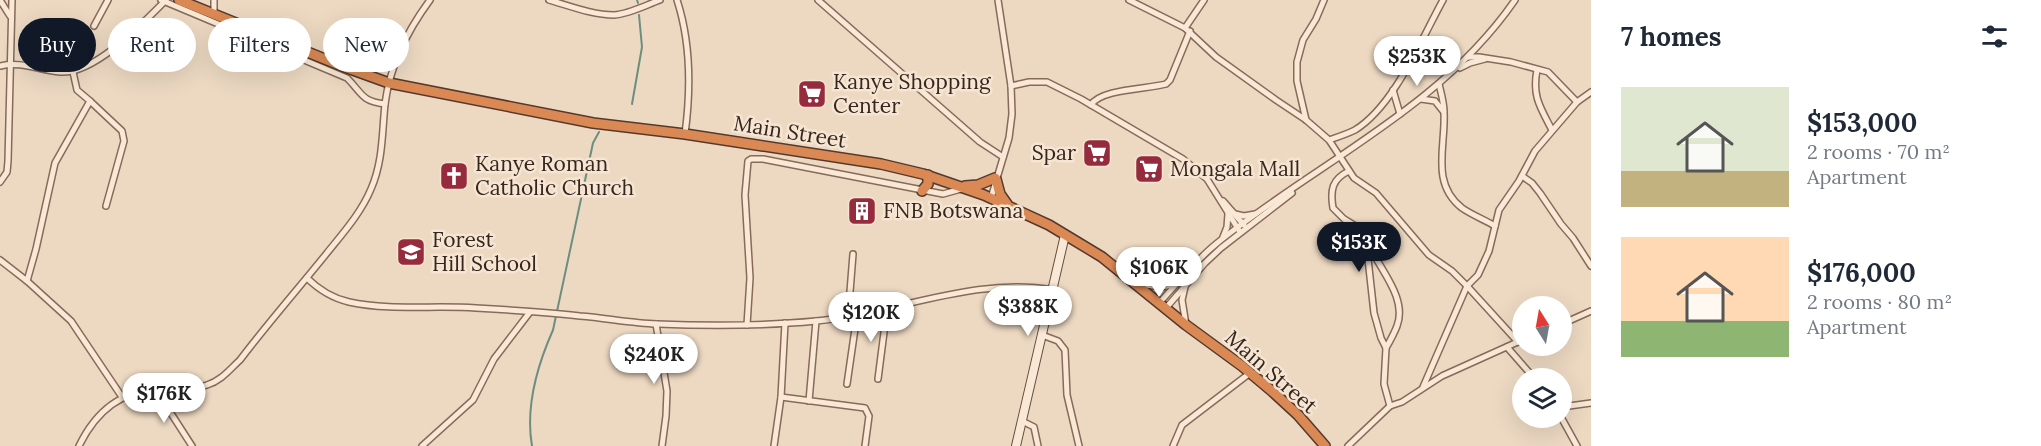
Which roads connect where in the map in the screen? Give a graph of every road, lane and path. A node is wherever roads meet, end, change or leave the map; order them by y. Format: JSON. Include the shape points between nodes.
{"nodes":[{"id":1,"x":0,"y":0,"type":"edge"},
{"id":2,"x":12,"y":0,"type":"edge"},
{"id":3,"x":108,"y":0,"type":"edge"},
{"id":4,"x":179,"y":0,"type":"edge"},
{"id":5,"x":214,"y":0,"type":"edge"},
{"id":6,"x":430,"y":0,"type":"edge"},
{"id":7,"x":549,"y":0,"type":"edge"},
{"id":8,"x":660,"y":0,"type":"edge"},
{"id":9,"x":677,"y":0,"type":"edge"},
{"id":10,"x":818,"y":0,"type":"edge"},
{"id":11,"x":998,"y":0,"type":"edge"},
{"id":12,"x":1129,"y":0,"type":"edge"},
{"id":13,"x":1204,"y":0,"type":"edge"},
{"id":14,"x":1324,"y":0,"type":"edge"},
{"id":15,"x":1443,"y":0,"type":"edge"},
{"id":16,"x":1515,"y":0,"type":"edge"},
{"id":17,"x":164,"y":1,"type":"edge"},
{"id":18,"x":214,"y":15,"type":"junction"},
{"id":19,"x":12,"y":18,"type":"junction"},
{"id":20,"x":96,"y":22,"type":"edge"},
{"id":21,"x":1187,"y":29,"type":"junction"},
{"id":22,"x":1468,"y":57,"type":"junction"},
{"id":23,"x":1486,"y":59,"type":"junction"},
{"id":24,"x":96,"y":61,"type":"edge"},
{"id":25,"x":12,"y":63,"type":"junction"},
{"id":26,"x":18,"y":64,"type":"edge"},
{"id":27,"x":0,"y":66,"type":"edge"},
{"id":28,"x":1455,"y":70,"type":"junction"},
{"id":29,"x":1537,"y":70,"type":"junction"},
{"id":30,"x":73,"y":72,"type":"edge"},
{"id":31,"x":389,"y":83,"type":"junction"},
{"id":32,"x":1439,"y":84,"type":"junction"},
{"id":33,"x":1011,"y":87,"type":"junction"},
{"id":34,"x":1393,"y":90,"type":"junction"},
{"id":35,"x":1591,"y":92,"type":"edge"},
{"id":36,"x":1421,"y":99,"type":"junction"},
{"id":37,"x":90,"y":101,"type":"junction"},
{"id":38,"x":1577,"y":102,"type":"junction"},
{"id":39,"x":385,"y":104,"type":"junction"},
{"id":40,"x":1091,"y":105,"type":"junction"},
{"id":41,"x":1444,"y":112,"type":"junction"},
{"id":42,"x":1400,"y":114,"type":"junction"},
{"id":43,"x":1306,"y":120,"type":"junction"},
{"id":44,"x":1552,"y":130,"type":"junction"},
{"id":45,"x":685,"y":134,"type":"junction"},
{"id":46,"x":1329,"y":140,"type":"junction"},
{"id":47,"x":1340,"y":156,"type":"junction"},
{"id":48,"x":1003,"y":157,"type":"junction"},
{"id":49,"x":1319,"y":171,"type":"junction"},
{"id":50,"x":1349,"y":171,"type":"junction"},
{"id":51,"x":928,"y":175,"type":"junction"},
{"id":52,"x":1522,"y":176,"type":"junction"},
{"id":53,"x":996,"y":177,"type":"junction"},
{"id":54,"x":0,"y":182,"type":"edge"},
{"id":55,"x":960,"y":186,"type":"junction"},
{"id":56,"x":922,"y":191,"type":"junction"},
{"id":57,"x":988,"y":197,"type":"junction"},
{"id":58,"x":106,"y":206,"type":"dead end"},
{"id":59,"x":1009,"y":207,"type":"junction"},
{"id":60,"x":1262,"y":211,"type":"junction"},
{"id":61,"x":1231,"y":213,"type":"junction"},
{"id":62,"x":1495,"y":226,"type":"junction"},
{"id":63,"x":1242,"y":228,"type":"junction"},
{"id":64,"x":1065,"y":235,"type":"junction"},
{"id":65,"x":1220,"y":241,"type":"junction"},
{"id":66,"x":1369,"y":250,"type":"junction"},
{"id":67,"x":853,"y":254,"type":"dead end"},
{"id":68,"x":0,"y":260,"type":"edge"},
{"id":69,"x":1591,"y":266,"type":"edge"},
{"id":70,"x":307,"y":278,"type":"junction"},
{"id":71,"x":27,"y":281,"type":"junction"},
{"id":72,"x":1137,"y":284,"type":"junction"},
{"id":73,"x":1176,"y":284,"type":"junction"},
{"id":74,"x":1185,"y":285,"type":"junction"},
{"id":75,"x":1467,"y":286,"type":"junction"},
{"id":76,"x":1053,"y":290,"type":"junction"},
{"id":77,"x":1162,"y":306,"type":"junction"},
{"id":78,"x":887,"y":309,"type":"junction"},
{"id":79,"x":1591,"y":311,"type":"edge"},
{"id":80,"x":530,"y":312,"type":"junction"},
{"id":81,"x":857,"y":315,"type":"junction"},
{"id":82,"x":848,"y":317,"type":"junction"},
{"id":83,"x":1572,"y":320,"type":"edge"},
{"id":84,"x":816,"y":321,"type":"junction"},
{"id":85,"x":785,"y":323,"type":"junction"},
{"id":86,"x":656,"y":324,"type":"junction"},
{"id":87,"x":747,"y":325,"type":"junction"},
{"id":88,"x":1186,"y":325,"type":"junction"},
{"id":89,"x":1512,"y":333,"type":"edge"},
{"id":90,"x":1042,"y":335,"type":"junction"},
{"id":91,"x":1512,"y":345,"type":"edge"},
{"id":92,"x":1386,"y":348,"type":"junction"},
{"id":93,"x":1507,"y":348,"type":"junction"},
{"id":94,"x":1525,"y":368,"type":"edge"},
{"id":95,"x":1250,"y":373,"type":"junction"},
{"id":96,"x":878,"y":379,"type":"dead end"},
{"id":97,"x":847,"y":384,"type":"dead end"},
{"id":98,"x":1423,"y":387,"type":"junction"},
{"id":99,"x":156,"y":390,"type":"junction"},
{"id":100,"x":122,"y":397,"type":"junction"},
{"id":101,"x":781,"y":397,"type":"junction"},
{"id":102,"x":809,"y":401,"type":"junction"},
{"id":103,"x":1591,"y":403,"type":"edge"},
{"id":104,"x":1572,"y":405,"type":"edge"},
{"id":105,"x":1390,"y":406,"type":"junction"},
{"id":106,"x":1022,"y":421,"type":"junction"},
{"id":107,"x":1567,"y":428,"type":"edge"},
{"id":108,"x":79,"y":446,"type":"edge"},
{"id":109,"x":192,"y":446,"type":"edge"},
{"id":110,"x":422,"y":446,"type":"edge"},
{"id":111,"x":662,"y":446,"type":"edge"},
{"id":112,"x":774,"y":446,"type":"edge"},
{"id":113,"x":865,"y":446,"type":"edge"},
{"id":114,"x":1016,"y":446,"type":"edge"},
{"id":115,"x":1038,"y":446,"type":"edge"},
{"id":116,"x":1079,"y":446,"type":"edge"},
{"id":117,"x":1173,"y":446,"type":"edge"},
{"id":118,"x":1325,"y":446,"type":"edge"},
{"id":119,"x":1348,"y":446,"type":"edge"},
{"id":120,"x":1577,"y":446,"type":"edge"}],
"edges":[{"from":1,"to":19,"type":"street"},
{"from":2,"to":19,"type":"street"},
{"from":3,"to":20,"type":"street"},
{"from":4,"to":18,"type":"highway","name":"Main Street"},
{"from":5,"to":18,"type":"street"},
{"from":6,"to":31,"type":"street","via":[[406,36]]},
{"from":7,"to":8,"type":"street","via":[[614,15]]},
{"from":9,"to":45,"type":"street","via":[[688,50]]},
{"from":10,"to":48,"type":"street","via":[[980,142]]},
{"from":11,"to":33,"type":"street"},
{"from":12,"to":21,"type":"street"},
{"from":13,"to":21,"type":"street"},
{"from":14,"to":43,"type":"street","via":[[1303,40],[1297,62]]},
{"from":15,"to":34,"type":"street"},
{"from":16,"to":22,"type":"street"},
{"from":17,"to":24,"type":"street","via":[[114,49]]},
{"from":17,"to":39,"type":"street","via":[[347,78],[365,100]]},
{"from":18,"to":31,"type":"highway","name":"Main Street"},
{"from":19,"to":25,"type":"street"},
{"from":21,"to":40,"type":"street","via":[[1166,84],[1106,95],[1094,99]]},
{"from":21,"to":43,"type":"street","via":[[1216,57]]},
{"from":22,"to":23,"type":"street"},
{"from":22,"to":28,"type":"street"},
{"from":23,"to":28,"type":"street"},
{"from":23,"to":29,"type":"street"},
{"from":25,"to":26,"type":"street"},
{"from":25,"to":27,"type":"street"},
{"from":25,"to":54,"type":"street","via":[[7,172]]},
{"from":28,"to":32,"type":"street"},
{"from":29,"to":38,"type":"street","via":[[1548,72]]},
{"from":29,"to":44,"type":"street","via":[[1534,87]]},
{"from":30,"to":37,"type":"street","via":[[77,90]]},
{"from":31,"to":39,"type":"street"},
{"from":31,"to":45,"type":"highway","name":"Main Street","via":[[593,123]]},
{"from":32,"to":36,"type":"street"},
{"from":32,"to":41,"type":"street"},
{"from":33,"to":40,"type":"street","via":[[1041,81]]},
{"from":33,"to":48,"type":"street","via":[[1011,123]]},
{"from":34,"to":42,"type":"street"},
{"from":34,"to":46,"type":"street","via":[[1363,124]]},
{"from":35,"to":38,"type":"street"},
{"from":36,"to":41,"type":"street","via":[[1435,101]]},
{"from":36,"to":42,"type":"street"},
{"from":37,"to":58,"type":"street","via":[[124,136]]},
{"from":37,"to":71,"type":"street","via":[[55,163]]},
{"from":38,"to":44,"type":"street"},
{"from":39,"to":70,"type":"street","via":[[383,142],[371,191]]},
{"from":40,"to":61,"type":"street","via":[[1192,165]]},
{"from":41,"to":62,"type":"street","via":[[1441,167],[1449,193],[1461,207]]},
{"from":42,"to":47,"type":"street"},
{"from":43,"to":46,"type":"street"},
{"from":44,"to":52,"type":"street"},
{"from":45,"to":51,"type":"highway","name":"Main Street","via":[[881,164]]},
{"from":46,"to":47,"type":"street"},
{"from":47,"to":49,"type":"street"},
{"from":47,"to":50,"type":"street"},
{"from":48,"to":53,"type":"street"},
{"from":49,"to":60,"type":"street"},
{"from":49,"to":63,"type":"street","via":[[1276,207]]},
{"from":50,"to":66,"type":"street","via":[[1340,175],[1333,186],[1333,207],[1360,230]]},
{"from":50,"to":75,"type":"street","via":[[1376,193],[1429,255]]},
{"from":51,"to":55,"type":"highway","name":"Main Street"},
{"from":51,"to":56,"type":"highway","via":[[928,184]]},
{"from":52,"to":62,"type":"street","via":[[1500,210]]},
{"from":52,"to":69,"type":"street","via":[[1540,193]]},
{"from":53,"to":55,"type":"highway","via":[[978,185]]},
{"from":53,"to":57,"type":"street"},
{"from":53,"to":59,"type":"highway","via":[[1002,199]]},
{"from":55,"to":56,"type":"street","via":[[942,194]]},
{"from":55,"to":57,"type":"highway","name":"Main Street"},
{"from":56,"to":87,"type":"street","via":[[764,159],[748,161]]},
{"from":57,"to":59,"type":"highway","name":"Main Street"},
{"from":59,"to":64,"type":"highway","name":"Main Street"},
{"from":60,"to":61,"type":"street","via":[[1248,216]]},
{"from":60,"to":63,"type":"street"},
{"from":61,"to":63,"type":"street"},
{"from":61,"to":65,"type":"street"},
{"from":62,"to":75,"type":"street","via":[[1478,275]]},
{"from":63,"to":65,"type":"street"},
{"from":63,"to":74,"type":"street"},
{"from":64,"to":72,"type":"highway","name":"Main Street","via":[[1102,256]]},
{"from":64,"to":76,"type":"street"},
{"from":65,"to":73,"type":"street"},
{"from":66,"to":92,"type":"street","via":[[1374,313]]},
{"from":66,"to":92,"type":"street","via":[[1392,287],[1400,309],[1398,325]]},
{"from":67,"to":82,"type":"street"},
{"from":68,"to":71,"type":"street"},
{"from":70,"to":80,"type":"street","via":[[320,290],[363,304]]},
{"from":70,"to":99,"type":"street","via":[[221,378],[194,389]]},
{"from":71,"to":100,"type":"street","via":[[71,321]]},
{"from":72,"to":73,"type":"street"},
{"from":72,"to":77,"type":"highway","name":"Main Street"},
{"from":73,"to":77,"type":"street"},
{"from":74,"to":77,"type":"street"},
{"from":74,"to":88,"type":"street","via":[[1182,300]]},
{"from":75,"to":89,"type":"street"},
{"from":75,"to":98,"type":"street"},
{"from":76,"to":78,"type":"street","via":[[996,288]]},
{"from":76,"to":90,"type":"street"},
{"from":77,"to":88,"type":"highway","name":"Main Street"},
{"from":78,"to":81,"type":"street"},
{"from":78,"to":96,"type":"street"},
{"from":79,"to":83,"type":"street"},
{"from":80,"to":86,"type":"street"},
{"from":80,"to":110,"type":"street","via":[[494,359],[473,400]]},
{"from":81,"to":82,"type":"street"},
{"from":81,"to":97,"type":"street"},
{"from":82,"to":84,"type":"street"},
{"from":84,"to":85,"type":"street"},
{"from":84,"to":102,"type":"street"},
{"from":85,"to":87,"type":"street"},
{"from":85,"to":101,"type":"street"},
{"from":86,"to":87,"type":"street"},
{"from":86,"to":111,"type":"street","via":[[667,391]]},
{"from":88,"to":95,"type":"highway","name":"Main Street"},
{"from":90,"to":106,"type":"street"},
{"from":90,"to":116,"type":"street","via":[[1058,341],[1065,350],[1067,395]]},
{"from":91,"to":93,"type":"street"},
{"from":92,"to":105,"type":"street","via":[[1384,384]]},
{"from":93,"to":94,"type":"street"},
{"from":93,"to":98,"type":"street"},
{"from":95,"to":117,"type":"street","via":[[1186,421]]},
{"from":95,"to":118,"type":"highway","name":"Main Street","via":[[1298,415]]},
{"from":98,"to":105,"type":"street"},
{"from":99,"to":100,"type":"street"},
{"from":99,"to":109,"type":"street"},
{"from":100,"to":108,"type":"street","via":[[100,414]]},
{"from":101,"to":102,"type":"street"},
{"from":101,"to":112,"type":"street"},
{"from":102,"to":113,"type":"street","via":[[865,408],[869,416]]},
{"from":103,"to":104,"type":"street"},
{"from":105,"to":119,"type":"street"},
{"from":106,"to":114,"type":"street"},
{"from":106,"to":115,"type":"street","via":[[1034,427]]},
{"from":107,"to":120,"type":"street"}]}
